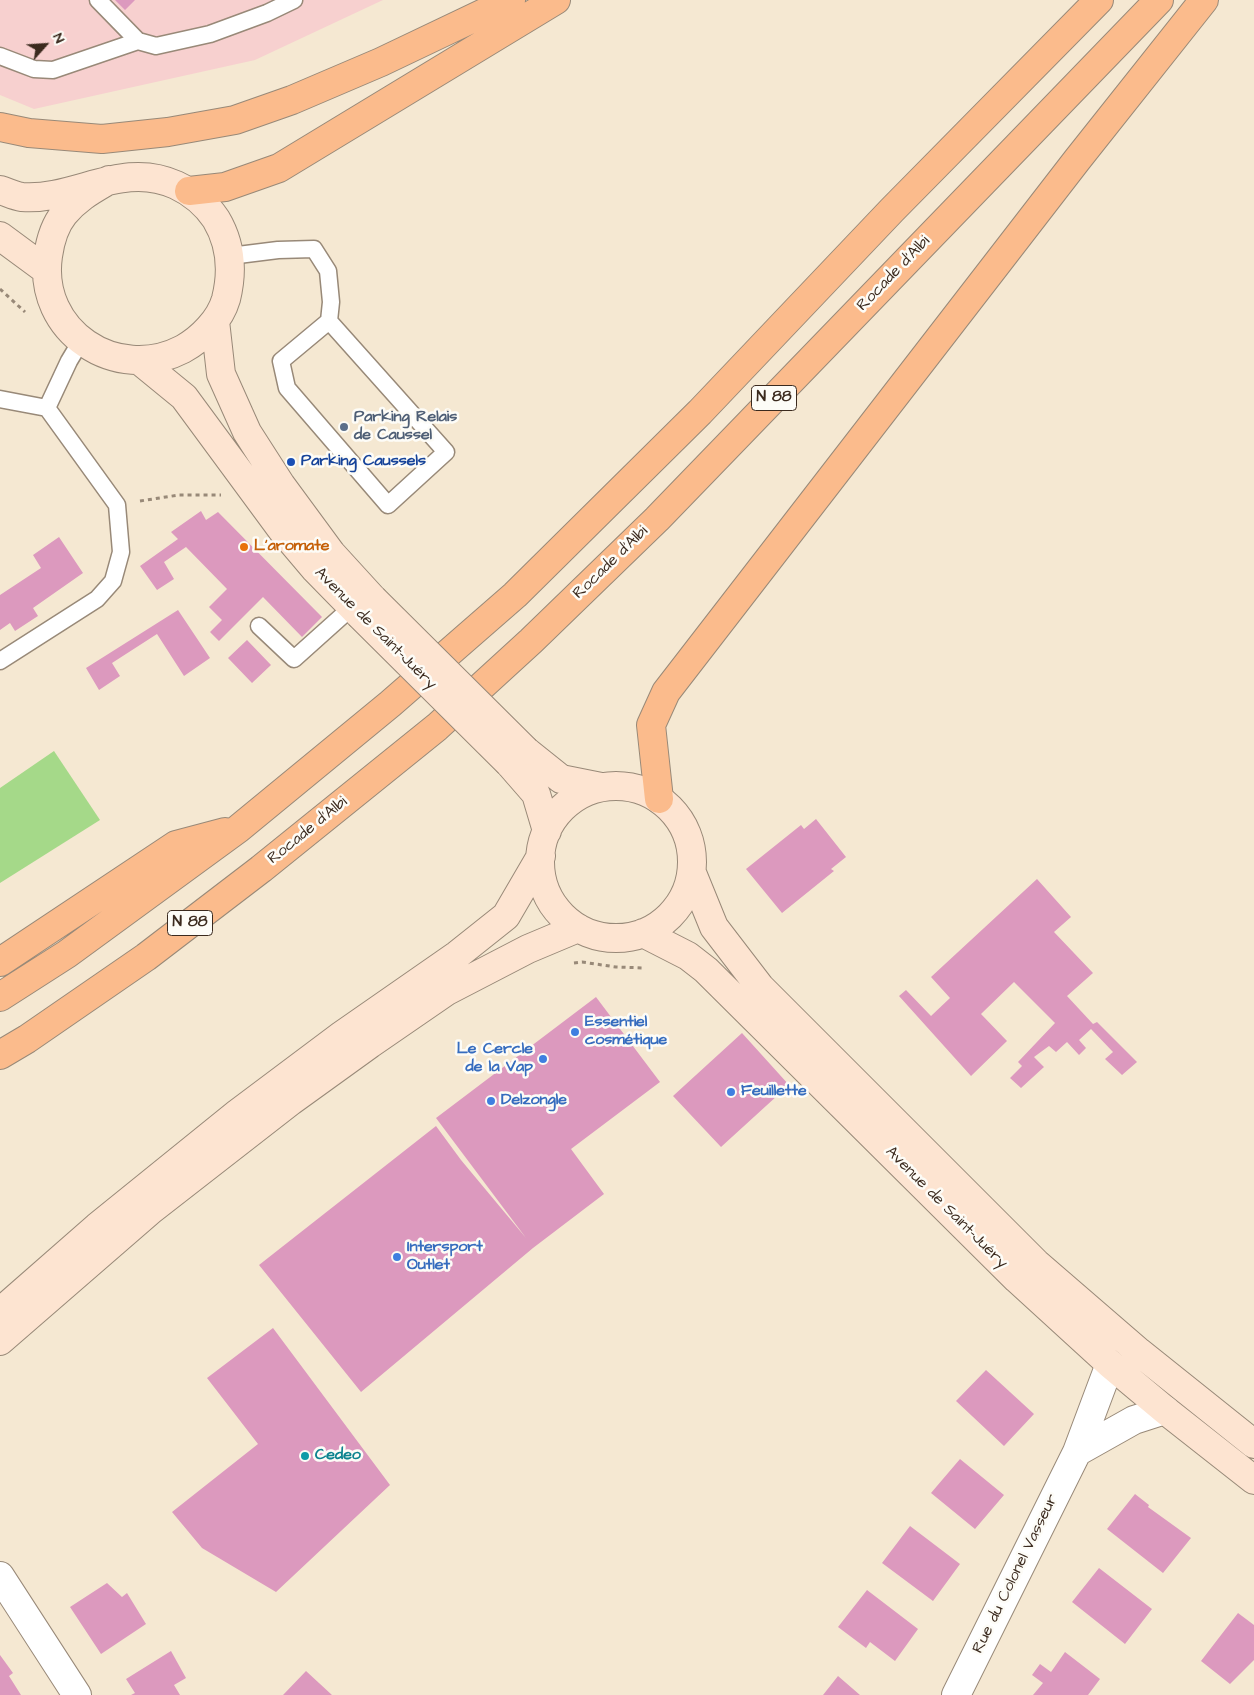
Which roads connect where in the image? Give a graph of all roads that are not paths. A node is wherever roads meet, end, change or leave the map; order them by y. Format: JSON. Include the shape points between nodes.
{"nodes":[{"id":1,"x":98,"y":0,"type":"edge"},
{"id":2,"x":294,"y":0,"type":"edge"},
{"id":3,"x":510,"y":0,"type":"edge"},
{"id":4,"x":556,"y":0,"type":"edge"},
{"id":5,"x":1098,"y":0,"type":"edge"},
{"id":6,"x":1159,"y":0,"type":"edge"},
{"id":7,"x":1204,"y":0,"type":"edge"},
{"id":8,"x":138,"y":41,"type":"junction"},
{"id":9,"x":0,"y":56,"type":"edge"},
{"id":10,"x":0,"y":128,"type":"edge"},
{"id":11,"x":109,"y":180,"type":"junction"},
{"id":12,"x":0,"y":190,"type":"edge"},
{"id":13,"x":189,"y":191,"type":"junction"},
{"id":14,"x":0,"y":236,"type":"edge"},
{"id":15,"x":230,"y":256,"type":"junction"},
{"id":16,"x":46,"y":270,"type":"junction"},
{"id":17,"x":329,"y":321,"type":"junction"},
{"id":18,"x":214,"y":322,"type":"junction"},
{"id":19,"x":81,"y":340,"type":"junction"},
{"id":20,"x":140,"y":361,"type":"junction"},
{"id":21,"x":0,"y":399,"type":"edge"},
{"id":22,"x":47,"y":408,"type":"junction"},
{"id":23,"x":361,"y":607,"type":"junction"},
{"id":24,"x":259,"y":626,"type":"dead end"},
{"id":25,"x":0,"y":662,"type":"edge"},
{"id":26,"x":517,"y":757,"type":"junction"},
{"id":27,"x":602,"y":787,"type":"junction"},
{"id":28,"x":659,"y":799,"type":"junction"},
{"id":29,"x":238,"y":829,"type":"junction"},
{"id":30,"x":544,"y":844,"type":"junction"},
{"id":31,"x":692,"y":873,"type":"junction"},
{"id":32,"x":578,"y":928,"type":"junction"},
{"id":33,"x":643,"y":933,"type":"junction"},
{"id":34,"x":0,"y":962,"type":"edge"},
{"id":35,"x":0,"y":997,"type":"edge"},
{"id":36,"x":0,"y":1055,"type":"edge"},
{"id":37,"x":0,"y":1312,"type":"edge"},
{"id":38,"x":0,"y":1341,"type":"edge"},
{"id":39,"x":1110,"y":1364,"type":"junction"},
{"id":40,"x":1165,"y":1410,"type":"junction"},
{"id":41,"x":1254,"y":1444,"type":"edge"},
{"id":42,"x":1077,"y":1452,"type":"junction"},
{"id":43,"x":1254,"y":1480,"type":"edge"},
{"id":44,"x":0,"y":1576,"type":"edge"},
{"id":45,"x":77,"y":1695,"type":"edge"},
{"id":46,"x":956,"y":1695,"type":"edge"}],
"edges":[{"from":1,"to":8,"type":"lane"},
{"from":2,"to":8,"type":"lane","via":[[210,34],[156,46]]},
{"from":3,"to":10,"type":"highway","via":[[372,66],[235,120],[102,139]]},
{"from":4,"to":13,"type":"highway","via":[[279,168],[225,187]]},
{"from":5,"to":29,"type":"highway","number":"N 88","via":[[700,412],[515,595],[390,704]]},
{"from":6,"to":36,"type":"highway","name":"Rocade d'Albi","number":"N 88","via":[[657,519],[437,727],[146,957]]},
{"from":7,"to":28,"type":"highway","via":[[666,692],[651,725]]},
{"from":8,"to":9,"type":"lane","via":[[53,70],[34,69]]},
{"from":11,"to":12,"type":"main road","via":[[49,196],[20,197]]},
{"from":11,"to":13,"type":"main road","via":[[136,176],[164,179]]},
{"from":11,"to":16,"type":"main road","via":[[83,194],[62,215],[50,241]]},
{"from":13,"to":15,"type":"main road","via":[[209,209],[218,223]]},
{"from":14,"to":16,"type":"main road"},
{"from":15,"to":17,"type":"lane","via":[[314,249],[328,271]]},
{"from":15,"to":18,"type":"main road","via":[[230,279],[225,301]]},
{"from":16,"to":19,"type":"main road","via":[[50,297],[63,321]]},
{"from":17,"to":17,"type":"lane","via":[[281,361],[287,388],[388,505],[446,452]]},
{"from":18,"to":20,"type":"main road","via":[[194,342],[169,356]]},
{"from":18,"to":23,"type":"main road","via":[[221,374],[247,432],[331,553]]},
{"from":19,"to":20,"type":"main road","via":[[108,356]]},
{"from":19,"to":22,"type":"lane"},
{"from":20,"to":23,"type":"main road","name":"Avenue de Saint-Juéry","via":[[184,397],[282,530],[315,568]]},
{"from":21,"to":22,"type":"lane"},
{"from":22,"to":25,"type":"lane","via":[[117,504],[121,552],[113,581],[97,599]]},
{"from":23,"to":24,"type":"lane","via":[[294,658]]},
{"from":23,"to":26,"type":"main road","name":"Avenue de Saint-Juéry","bridge":true},
{"from":26,"to":27,"type":"main road","via":[[561,779]]},
{"from":26,"to":30,"type":"main road","name":"Avenue de Saint-Juéry","via":[[536,794]]},
{"from":27,"to":28,"type":"main road","via":[[641,790]]},
{"from":27,"to":30,"type":"main road","via":[[569,802],[556,815]]},
{"from":28,"to":31,"type":"main road","via":[[675,813],[686,831],[692,852]]},
{"from":29,"to":34,"type":"highway","via":[[176,845]]},
{"from":29,"to":35,"type":"highway","number":"N 88","via":[[67,954]]},
{"from":30,"to":32,"type":"main road","via":[[542,877],[549,897]]},
{"from":30,"to":37,"type":"main road","via":[[506,916],[238,1114],[97,1227]]},
{"from":31,"to":33,"type":"main road","via":[[683,899],[666,919]]},
{"from":31,"to":41,"type":"main road","name":"Avenue de Saint-Juéry","via":[[714,927],[760,988],[1036,1263],[1139,1352]]},
{"from":32,"to":33,"type":"main road","via":[[599,936],[621,938]]},
{"from":32,"to":38,"type":"main road","via":[[528,949],[447,991],[362,1049],[151,1210]]},
{"from":33,"to":39,"type":"main road","name":"Avenue de Saint-Juéry","via":[[688,956],[706,970],[1017,1279]]},
{"from":39,"to":40,"type":"main road","name":"Avenue de Saint-Juéry"},
{"from":39,"to":42,"type":"street","name":"Rue du Colonel Vasseur"},
{"from":40,"to":42,"type":"street","via":[[1134,1420]]},
{"from":40,"to":43,"type":"main road","name":"Avenue de Saint-Juéry"},
{"from":42,"to":46,"type":"street","name":"Rue du Colonel Vasseur"},
{"from":44,"to":45,"type":"street"}]}
